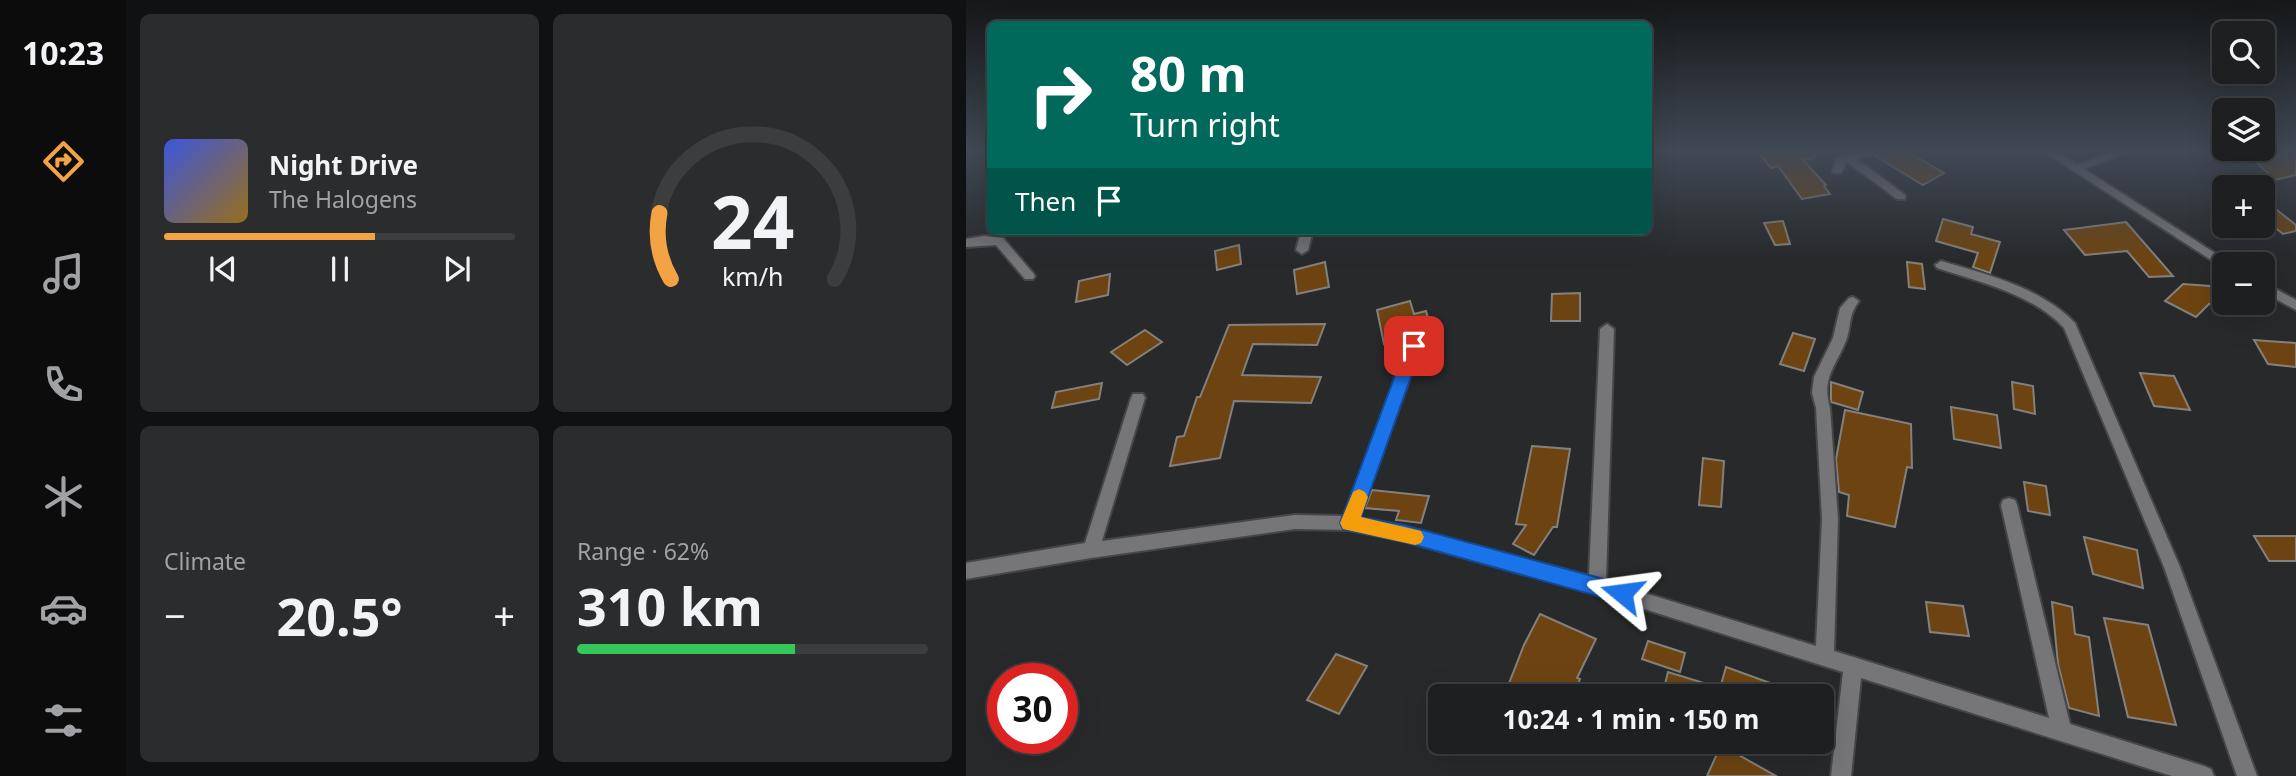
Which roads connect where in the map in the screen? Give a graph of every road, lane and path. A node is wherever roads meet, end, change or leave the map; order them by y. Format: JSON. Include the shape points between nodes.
{"nodes":[{"id":1,"x":1887,"y":187,"type":"edge"},
{"id":2,"x":2108,"y":187,"type":"edge"},
{"id":3,"x":1900,"y":197,"type":"dead end"},
{"id":4,"x":1306,"y":235,"type":"edge"},
{"id":5,"x":966,"y":243,"type":"edge"},
{"id":6,"x":1302,"y":250,"type":"dead end"},
{"id":7,"x":2212,"y":255,"type":"edge"},
{"id":8,"x":1941,"y":265,"type":"dead end"},
{"id":9,"x":1029,"y":276,"type":"dead end"},
{"id":10,"x":2275,"y":293,"type":"edge"},
{"id":11,"x":1853,"y":301,"type":"dead end"},
{"id":12,"x":2296,"y":306,"type":"edge"},
{"id":13,"x":1606,"y":329,"type":"dead end"},
{"id":14,"x":1414,"y":346,"type":"dead end"},
{"id":15,"x":1138,"y":398,"type":"dead end"},
{"id":16,"x":2009,"y":505,"type":"dead end"},
{"id":17,"x":1349,"y":523,"type":"junction"},
{"id":18,"x":1091,"y":550,"type":"junction"},
{"id":19,"x":966,"y":571,"type":"edge"},
{"id":20,"x":1597,"y":586,"type":"junction"},
{"id":21,"x":1825,"y":656,"type":"junction"},
{"id":22,"x":1853,"y":665,"type":"junction"},
{"id":23,"x":2062,"y":731,"type":"junction"},
{"id":24,"x":1842,"y":776,"type":"edge"},
{"id":25,"x":2204,"y":776,"type":"edge"},
{"id":26,"x":2247,"y":776,"type":"edge"}],
"edges":[{"from":1,"to":3,"type":"street"},
{"from":2,"to":7,"type":"street"},
{"from":4,"to":6,"type":"street"},
{"from":5,"to":9,"type":"street","via":[[999,241]]},
{"from":8,"to":26,"type":"street","via":[[2034,300],[2063,316],[2070,326],[2172,567]]},
{"from":10,"to":12,"type":"street"},
{"from":11,"to":21,"type":"street","via":[[1846,308],[1819,393],[1830,519]]},
{"from":13,"to":20,"type":"street"},
{"from":14,"to":17,"type":"street"},
{"from":15,"to":18,"type":"street"},
{"from":16,"to":23,"type":"street"},
{"from":17,"to":18,"type":"street","via":[[1294,522]]},
{"from":17,"to":20,"type":"street"},
{"from":18,"to":19,"type":"street"},
{"from":20,"to":21,"type":"street"},
{"from":21,"to":22,"type":"street"},
{"from":22,"to":23,"type":"street"},
{"from":22,"to":24,"type":"street"},
{"from":23,"to":25,"type":"street"}]}
